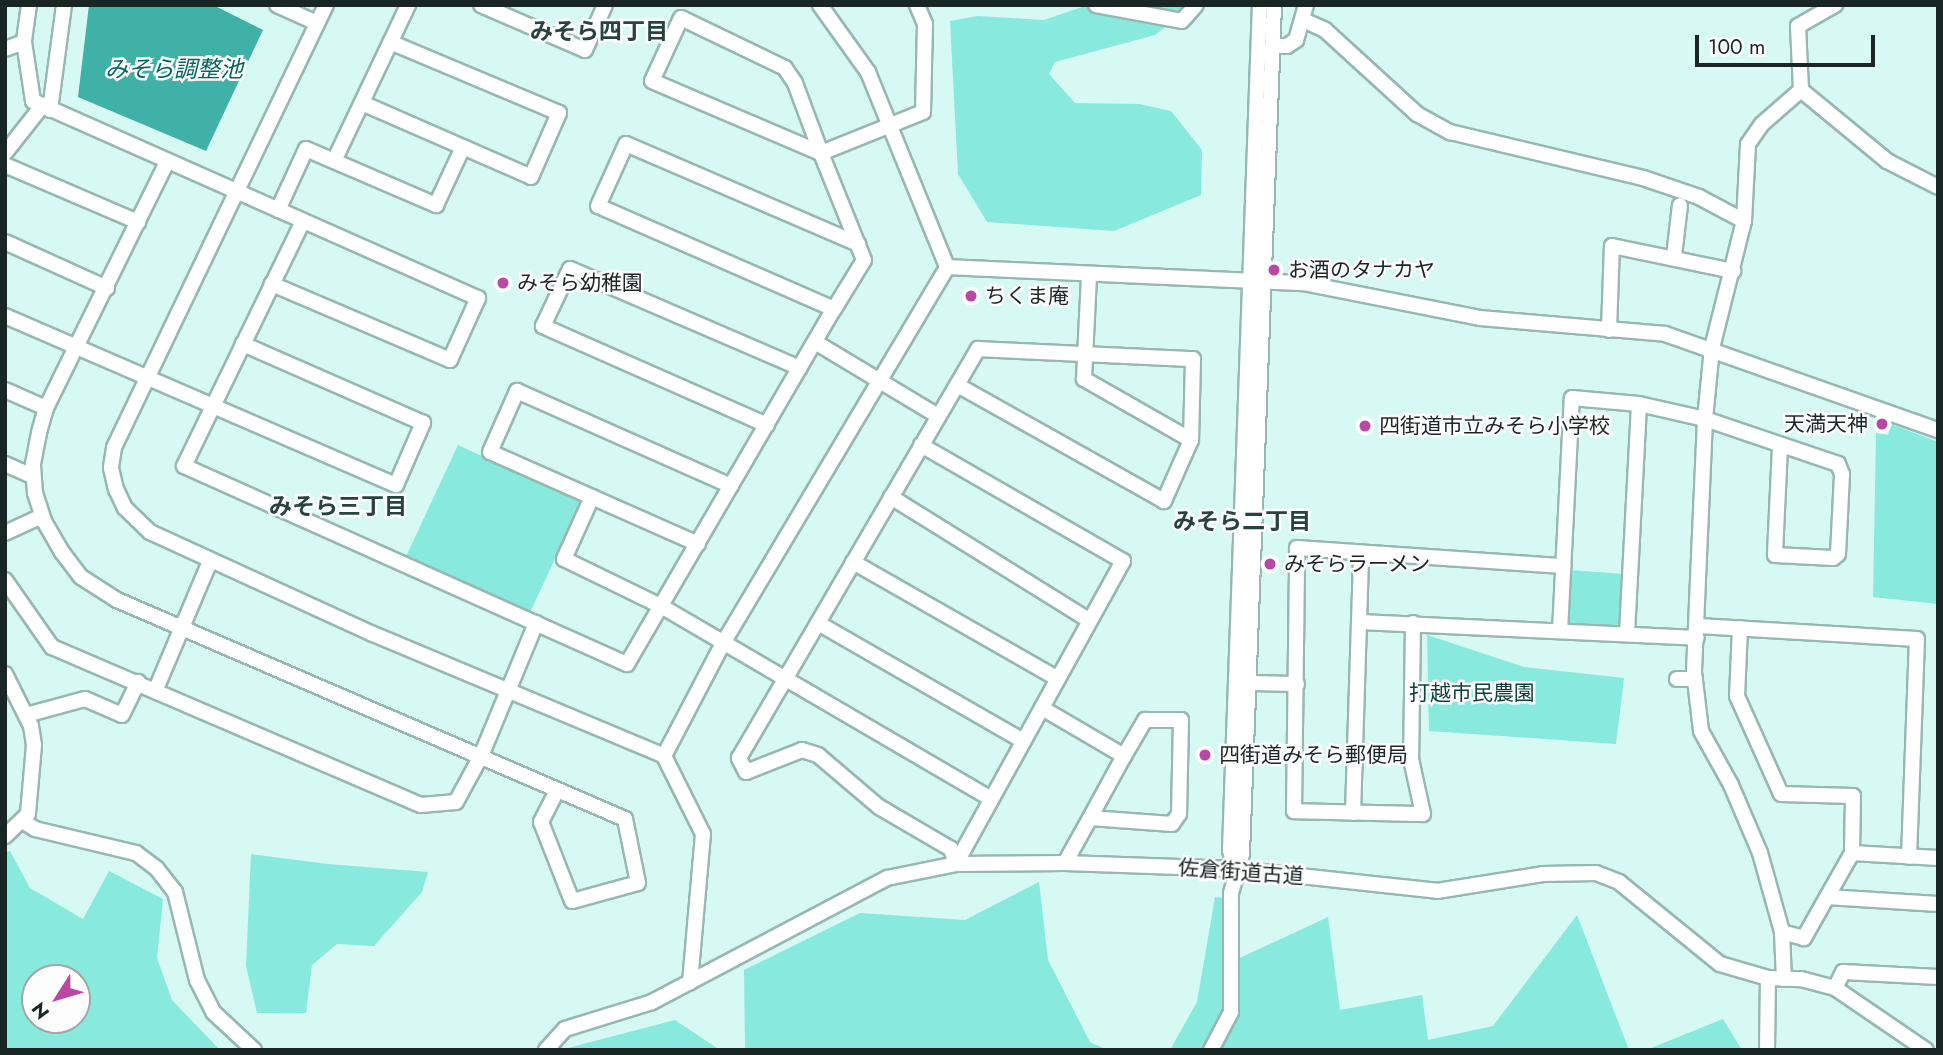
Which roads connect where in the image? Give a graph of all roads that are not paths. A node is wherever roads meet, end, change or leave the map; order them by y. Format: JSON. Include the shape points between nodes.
{"nodes":[{"id":1,"x":29,"y":5,"type":"edge"},
{"id":2,"x":64,"y":5,"type":"edge"},
{"id":3,"x":276,"y":5,"type":"edge"},
{"id":4,"x":326,"y":5,"type":"edge"},
{"id":5,"x":408,"y":5,"type":"edge"},
{"id":6,"x":481,"y":5,"type":"edge"},
{"id":7,"x":605,"y":5,"type":"edge"},
{"id":8,"x":820,"y":5,"type":"edge"},
{"id":9,"x":917,"y":5,"type":"edge"},
{"id":10,"x":1096,"y":5,"type":"edge"},
{"id":11,"x":1196,"y":5,"type":"edge"},
{"id":12,"x":1260,"y":5,"type":"edge"},
{"id":13,"x":1275,"y":5,"type":"edge"},
{"id":14,"x":1306,"y":5,"type":"edge"},
{"id":15,"x":1835,"y":5,"type":"edge"},
{"id":16,"x":1303,"y":20,"type":"junction"},
{"id":17,"x":317,"y":23,"type":"junction"},
{"id":18,"x":24,"y":42,"type":"junction"},
{"id":19,"x":390,"y":42,"type":"junction"},
{"id":20,"x":1273,"y":46,"type":"junction"},
{"id":21,"x":5,"y":49,"type":"edge"},
{"id":22,"x":1801,"y":90,"type":"junction"},
{"id":23,"x":362,"y":103,"type":"junction"},
{"id":24,"x":46,"y":108,"type":"junction"},
{"id":25,"x":890,"y":126,"type":"junction"},
{"id":26,"x":463,"y":147,"type":"junction"},
{"id":27,"x":5,"y":153,"type":"edge"},
{"id":28,"x":821,"y":153,"type":"junction"},
{"id":29,"x":334,"y":161,"type":"junction"},
{"id":30,"x":167,"y":162,"type":"junction"},
{"id":31,"x":5,"y":165,"type":"edge"},
{"id":32,"x":1938,"y":187,"type":"edge"},
{"id":33,"x":235,"y":191,"type":"junction"},
{"id":34,"x":1680,"y":205,"type":"dead end"},
{"id":35,"x":278,"y":210,"type":"junction"},
{"id":36,"x":303,"y":221,"type":"junction"},
{"id":37,"x":1744,"y":221,"type":"junction"},
{"id":38,"x":138,"y":222,"type":"junction"},
{"id":39,"x":5,"y":242,"type":"edge"},
{"id":40,"x":858,"y":244,"type":"junction"},
{"id":41,"x":1674,"y":256,"type":"junction"},
{"id":42,"x":947,"y":267,"type":"junction"},
{"id":43,"x":1733,"y":271,"type":"junction"},
{"id":44,"x":1089,"y":276,"type":"junction"},
{"id":45,"x":1249,"y":280,"type":"junction"},
{"id":46,"x":1267,"y":281,"type":"junction"},
{"id":47,"x":272,"y":284,"type":"junction"},
{"id":48,"x":107,"y":288,"type":"junction"},
{"id":49,"x":834,"y":310,"type":"junction"},
{"id":50,"x":5,"y":316,"type":"edge"},
{"id":51,"x":1609,"y":330,"type":"junction"},
{"id":52,"x":815,"y":342,"type":"junction"},
{"id":53,"x":243,"y":344,"type":"junction"},
{"id":54,"x":77,"y":348,"type":"junction"},
{"id":55,"x":1712,"y":348,"type":"junction"},
{"id":56,"x":1085,"y":354,"type":"junction"},
{"id":57,"x":800,"y":368,"type":"junction"},
{"id":58,"x":148,"y":377,"type":"junction"},
{"id":59,"x":877,"y":382,"type":"junction"},
{"id":60,"x":957,"y":385,"type":"junction"},
{"id":61,"x":5,"y":390,"type":"edge"},
{"id":62,"x":1639,"y":404,"type":"junction"},
{"id":63,"x":212,"y":407,"type":"junction"},
{"id":64,"x":46,"y":408,"type":"junction"},
{"id":65,"x":938,"y":416,"type":"junction"},
{"id":66,"x":1705,"y":419,"type":"junction"},
{"id":67,"x":767,"y":425,"type":"junction"},
{"id":68,"x":1938,"y":430,"type":"edge"},
{"id":69,"x":1191,"y":440,"type":"junction"},
{"id":70,"x":921,"y":445,"type":"junction"},
{"id":71,"x":1780,"y":447,"type":"junction"},
{"id":72,"x":5,"y":464,"type":"edge"},
{"id":73,"x":32,"y":476,"type":"junction"},
{"id":74,"x":732,"y":486,"type":"junction"},
{"id":75,"x":592,"y":497,"type":"junction"},
{"id":76,"x":891,"y":497,"type":"junction"},
{"id":77,"x":42,"y":516,"type":"junction"},
{"id":78,"x":5,"y":533,"type":"edge"},
{"id":79,"x":698,"y":544,"type":"junction"},
{"id":80,"x":1361,"y":554,"type":"junction"},
{"id":81,"x":210,"y":561,"type":"junction"},
{"id":82,"x":853,"y":562,"type":"junction"},
{"id":83,"x":1563,"y":566,"type":"junction"},
{"id":84,"x":5,"y":580,"type":"edge"},
{"id":85,"x":661,"y":606,"type":"junction"},
{"id":86,"x":1090,"y":621,"type":"junction"},
{"id":87,"x":1360,"y":622,"type":"junction"},
{"id":88,"x":536,"y":623,"type":"junction"},
{"id":89,"x":818,"y":623,"type":"junction"},
{"id":90,"x":1413,"y":623,"type":"junction"},
{"id":91,"x":181,"y":627,"type":"junction"},
{"id":92,"x":1740,"y":628,"type":"junction"},
{"id":93,"x":1560,"y":631,"type":"junction"},
{"id":94,"x":1697,"y":632,"type":"junction"},
{"id":95,"x":1627,"y":634,"type":"junction"},
{"id":96,"x":722,"y":645,"type":"junction"},
{"id":97,"x":5,"y":674,"type":"edge"},
{"id":98,"x":1058,"y":678,"type":"junction"},
{"id":99,"x":785,"y":679,"type":"junction"},
{"id":100,"x":1677,"y":679,"type":"dead end"},
{"id":101,"x":1695,"y":679,"type":"junction"},
{"id":102,"x":138,"y":682,"type":"junction"},
{"id":103,"x":1249,"y":682,"type":"junction"},
{"id":104,"x":1297,"y":684,"type":"junction"},
{"id":105,"x":156,"y":689,"type":"junction"},
{"id":106,"x":506,"y":692,"type":"junction"},
{"id":107,"x":1042,"y":708,"type":"junction"},
{"id":108,"x":26,"y":715,"type":"junction"},
{"id":109,"x":1023,"y":741,"type":"junction"},
{"id":110,"x":481,"y":756,"type":"junction"},
{"id":111,"x":664,"y":756,"type":"junction"},
{"id":112,"x":1124,"y":756,"type":"junction"},
{"id":113,"x":557,"y":790,"type":"junction"},
{"id":114,"x":991,"y":799,"type":"junction"},
{"id":115,"x":1353,"y":813,"type":"junction"},
{"id":116,"x":1090,"y":818,"type":"junction"},
{"id":117,"x":24,"y":821,"type":"junction"},
{"id":118,"x":5,"y":836,"type":"edge"},
{"id":119,"x":1852,"y":853,"type":"junction"},
{"id":120,"x":1909,"y":857,"type":"junction"},
{"id":121,"x":1938,"y":858,"type":"edge"},
{"id":122,"x":1065,"y":863,"type":"junction"},
{"id":123,"x":956,"y":864,"type":"junction"},
{"id":124,"x":1236,"y":869,"type":"junction"},
{"id":125,"x":1827,"y":897,"type":"junction"},
{"id":126,"x":1938,"y":904,"type":"edge"},
{"id":127,"x":1782,"y":932,"type":"junction"},
{"id":128,"x":1938,"y":977,"type":"edge"},
{"id":129,"x":1768,"y":978,"type":"junction"},
{"id":130,"x":1784,"y":979,"type":"junction"},
{"id":131,"x":690,"y":982,"type":"junction"},
{"id":132,"x":1835,"y":988,"type":"junction"},
{"id":133,"x":1767,"y":1049,"type":"edge"},
{"id":134,"x":254,"y":1050,"type":"edge"},
{"id":135,"x":546,"y":1050,"type":"edge"},
{"id":136,"x":1211,"y":1050,"type":"edge"},
{"id":137,"x":1926,"y":1050,"type":"edge"}],
"edges":[{"from":1,"to":18,"type":"street"},
{"from":2,"to":24,"type":"street"},
{"from":3,"to":17,"type":"street"},
{"from":4,"to":17,"type":"street"},
{"from":5,"to":19,"type":"street"},
{"from":6,"to":7,"type":"street","via":[[585,50]]},
{"from":8,"to":25,"type":"street","via":[[856,50]]},
{"from":9,"to":25,"type":"street","via":[[925,24],[923,112]]},
{"from":10,"to":11,"type":"street","via":[[1182,21]]},
{"from":12,"to":45,"type":"street"},
{"from":13,"to":20,"type":"street"},
{"from":14,"to":16,"type":"street"},
{"from":15,"to":22,"type":"street","via":[[1798,26]]},
{"from":16,"to":20,"type":"street","via":[[1296,40],[1287,46]]},
{"from":16,"to":37,"type":"street","via":[[1325,30],[1417,114],[1450,132],[1643,178],[1699,197]]},
{"from":17,"to":33,"type":"street"},
{"from":18,"to":21,"type":"street"},
{"from":18,"to":24,"type":"street","via":[[33,101]]},
{"from":19,"to":23,"type":"street"},
{"from":19,"to":26,"type":"street","via":[[559,113],[531,177]]},
{"from":20,"to":46,"type":"street"},
{"from":22,"to":32,"type":"street","via":[[1888,162]]},
{"from":22,"to":37,"type":"street","via":[[1762,124],[1748,144]]},
{"from":23,"to":26,"type":"street"},
{"from":23,"to":29,"type":"street"},
{"from":24,"to":27,"type":"street"},
{"from":24,"to":30,"type":"street"},
{"from":25,"to":28,"type":"street"},
{"from":25,"to":42,"type":"street"},
{"from":26,"to":29,"type":"street","via":[[436,205]]},
{"from":28,"to":28,"type":"street","via":[[785,68],[681,18],[652,81]]},
{"from":28,"to":40,"type":"street"},
{"from":29,"to":35,"type":"street","via":[[306,149]]},
{"from":30,"to":33,"type":"street"},
{"from":30,"to":38,"type":"street"},
{"from":31,"to":38,"type":"street"},
{"from":33,"to":35,"type":"street"},
{"from":33,"to":58,"type":"street"},
{"from":34,"to":41,"type":"street"},
{"from":35,"to":36,"type":"street"},
{"from":36,"to":47,"type":"street"},
{"from":36,"to":47,"type":"street","via":[[478,298],[450,360]]},
{"from":37,"to":43,"type":"street"},
{"from":38,"to":48,"type":"street"},
{"from":39,"to":48,"type":"street"},
{"from":40,"to":49,"type":"street","via":[[863,260]]},
{"from":40,"to":49,"type":"street","via":[[626,144],[598,206]]},
{"from":41,"to":43,"type":"street"},
{"from":41,"to":51,"type":"street","via":[[1612,246]]},
{"from":42,"to":44,"type":"street"},
{"from":42,"to":59,"type":"street"},
{"from":43,"to":55,"type":"street"},
{"from":44,"to":45,"type":"street"},
{"from":44,"to":56,"type":"street"},
{"from":45,"to":46,"type":"street"},
{"from":45,"to":124,"type":"street","via":[[1230,850]]},
{"from":46,"to":51,"type":"street","via":[[1363,293],[1480,318]]},
{"from":46,"to":103,"type":"street"},
{"from":47,"to":53,"type":"street"},
{"from":48,"to":54,"type":"street"},
{"from":49,"to":52,"type":"street"},
{"from":50,"to":54,"type":"street"},
{"from":51,"to":55,"type":"street","via":[[1665,334]]},
{"from":52,"to":57,"type":"street"},
{"from":52,"to":59,"type":"street"},
{"from":53,"to":63,"type":"street"},
{"from":53,"to":63,"type":"street","via":[[423,423],[396,485]]},
{"from":54,"to":58,"type":"street"},
{"from":54,"to":64,"type":"street"},
{"from":55,"to":66,"type":"street"},
{"from":55,"to":68,"type":"street"},
{"from":56,"to":60,"type":"street","via":[[978,349]]},
{"from":56,"to":69,"type":"street","via":[[1084,379]]},
{"from":56,"to":69,"type":"street","via":[[1193,359]]},
{"from":57,"to":67,"type":"street"},
{"from":57,"to":67,"type":"street","via":[[570,269],[543,327]]},
{"from":58,"to":63,"type":"street"},
{"from":58,"to":81,"type":"street","via":[[114,449],[111,468],[116,489],[138,523]]},
{"from":59,"to":65,"type":"street"},
{"from":59,"to":96,"type":"street"},
{"from":60,"to":65,"type":"street"},
{"from":60,"to":69,"type":"street","via":[[1164,501]]},
{"from":61,"to":64,"type":"street"},
{"from":62,"to":66,"type":"street"},
{"from":62,"to":83,"type":"street","via":[[1572,398]]},
{"from":62,"to":95,"type":"street"},
{"from":63,"to":88,"type":"street","via":[[184,466]]},
{"from":64,"to":73,"type":"street"},
{"from":65,"to":70,"type":"street"},
{"from":66,"to":71,"type":"street"},
{"from":66,"to":94,"type":"street"},
{"from":67,"to":74,"type":"street"},
{"from":70,"to":76,"type":"street"},
{"from":70,"to":86,"type":"street","via":[[1123,561]]},
{"from":71,"to":71,"type":"street","via":[[1776,555],[1833,558],[1838,554],[1841,468]]},
{"from":72,"to":73,"type":"street"},
{"from":73,"to":77,"type":"street"},
{"from":74,"to":75,"type":"street","via":[[517,391],[490,452]]},
{"from":74,"to":79,"type":"street"},
{"from":75,"to":79,"type":"street"},
{"from":75,"to":85,"type":"street","via":[[564,559]]},
{"from":76,"to":82,"type":"street"},
{"from":76,"to":86,"type":"street"},
{"from":77,"to":78,"type":"street"},
{"from":77,"to":91,"type":"street","via":[[81,577],[117,600]]},
{"from":79,"to":85,"type":"street"},
{"from":80,"to":83,"type":"street"},
{"from":80,"to":87,"type":"street"},
{"from":80,"to":104,"type":"street","via":[[1297,548]]},
{"from":81,"to":91,"type":"street"},
{"from":81,"to":106,"type":"street"},
{"from":82,"to":89,"type":"street"},
{"from":82,"to":98,"type":"street"},
{"from":83,"to":93,"type":"street"},
{"from":84,"to":102,"type":"street","via":[[52,647]]},
{"from":85,"to":88,"type":"street","via":[[627,664]]},
{"from":85,"to":96,"type":"street"},
{"from":86,"to":98,"type":"street"},
{"from":87,"to":90,"type":"street"},
{"from":87,"to":115,"type":"street"},
{"from":88,"to":106,"type":"street"},
{"from":89,"to":99,"type":"street"},
{"from":89,"to":109,"type":"street"},
{"from":90,"to":93,"type":"street"},
{"from":90,"to":115,"type":"street","via":[[1411,759],[1423,814]]},
{"from":91,"to":105,"type":"street"},
{"from":91,"to":110,"type":"street"},
{"from":92,"to":94,"type":"street"},
{"from":92,"to":119,"type":"street","via":[[1737,696],[1781,794],[1853,796]]},
{"from":92,"to":120,"type":"street","via":[[1917,639]]},
{"from":93,"to":95,"type":"street"},
{"from":94,"to":95,"type":"street"},
{"from":94,"to":101,"type":"street"},
{"from":96,"to":99,"type":"street"},
{"from":96,"to":111,"type":"street"},
{"from":97,"to":108,"type":"street"},
{"from":98,"to":107,"type":"street"},
{"from":99,"to":114,"type":"street"},
{"from":99,"to":123,"type":"street","via":[[739,758],[746,772],[802,750],[818,755],[879,807],[951,849]]},
{"from":100,"to":101,"type":"street"},
{"from":101,"to":127,"type":"street","via":[[1701,731],[1760,853]]},
{"from":102,"to":105,"type":"street"},
{"from":102,"to":108,"type":"street","via":[[122,715],[85,699]]},
{"from":103,"to":104,"type":"street"},
{"from":103,"to":124,"type":"street","via":[[1242,854]]},
{"from":104,"to":115,"type":"street","via":[[1294,811]]},
{"from":105,"to":110,"type":"street","via":[[421,805],[456,802]]},
{"from":106,"to":110,"type":"street"},
{"from":106,"to":111,"type":"street"},
{"from":107,"to":109,"type":"street"},
{"from":107,"to":112,"type":"street"},
{"from":108,"to":117,"type":"street","via":[[34,745],[31,803]]},
{"from":109,"to":114,"type":"street"},
{"from":110,"to":113,"type":"street"},
{"from":111,"to":131,"type":"street","via":[[703,834]]},
{"from":112,"to":116,"type":"street"},
{"from":112,"to":116,"type":"street","via":[[1145,720],[1181,720],[1179,814],[1172,824]]},
{"from":113,"to":113,"type":"street","via":[[625,819],[638,883],[572,901],[541,822]]},
{"from":114,"to":123,"type":"street"},
{"from":116,"to":122,"type":"street"},
{"from":117,"to":118,"type":"street"},
{"from":117,"to":134,"type":"street","via":[[35,828],[136,853],[157,869],[175,892],[197,980],[213,1012]]},
{"from":119,"to":120,"type":"street"},
{"from":119,"to":125,"type":"street"},
{"from":120,"to":121,"type":"street"},
{"from":122,"to":123,"type":"street","name":"佐倉街道古道"},
{"from":122,"to":124,"type":"street","name":"佐倉街道古道"},
{"from":123,"to":131,"type":"street","name":"佐倉街道古道","via":[[911,870],[864,887]]},
{"from":124,"to":129,"type":"street","name":"佐倉街道古道","via":[[1437,891],[1543,874],[1597,873],[1634,893],[1700,952],[1736,971]]},
{"from":124,"to":136,"type":"street","via":[[1231,893],[1231,1012]]},
{"from":125,"to":126,"type":"street"},
{"from":125,"to":127,"type":"street","via":[[1804,938]]},
{"from":127,"to":130,"type":"street"},
{"from":128,"to":132,"type":"street","via":[[1843,972]]},
{"from":129,"to":130,"type":"street","name":"佐倉街道古道"},
{"from":129,"to":133,"type":"street"},
{"from":130,"to":132,"type":"street","name":"佐倉街道古道"},
{"from":131,"to":135,"type":"street","name":"佐倉街道古道","via":[[652,1002],[565,1029]]},
{"from":132,"to":137,"type":"street","name":"佐倉街道古道"}]}
